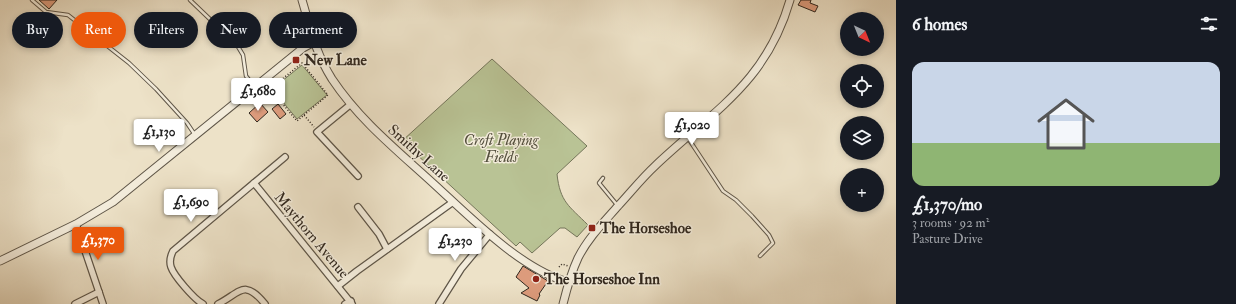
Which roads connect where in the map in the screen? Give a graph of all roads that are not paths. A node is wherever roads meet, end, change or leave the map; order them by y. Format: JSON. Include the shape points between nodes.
{"nodes":[{"id":1,"x":32,"y":0,"type":"edge"},
{"id":2,"x":190,"y":0,"type":"edge"},
{"id":3,"x":790,"y":0,"type":"edge"},
{"id":4,"x":301,"y":1,"type":"edge"},
{"id":5,"x":304,"y":12,"type":"edge"},
{"id":6,"x":302,"y":48,"type":"edge"},
{"id":7,"x":317,"y":48,"type":"edge"},
{"id":8,"x":256,"y":87,"type":"junction"},
{"id":9,"x":351,"y":104,"type":"junction"},
{"id":10,"x":196,"y":136,"type":"junction"},
{"id":11,"x":688,"y":137,"type":"junction"},
{"id":12,"x":285,"y":157,"type":"dead end"},
{"id":13,"x":358,"y":176,"type":"dead end"},
{"id":14,"x":603,"y":178,"type":"dead end"},
{"id":15,"x":254,"y":183,"type":"junction"},
{"id":16,"x":453,"y":202,"type":"junction"},
{"id":17,"x":618,"y":206,"type":"junction"},
{"id":18,"x":358,"y":207,"type":"dead end"},
{"id":19,"x":76,"y":224,"type":"junction"},
{"id":20,"x":490,"y":234,"type":"junction"},
{"id":21,"x":388,"y":249,"type":"junction"},
{"id":22,"x":760,"y":256,"type":"dead end"},
{"id":23,"x":0,"y":261,"type":"edge"},
{"id":24,"x":568,"y":282,"type":"junction"},
{"id":25,"x":338,"y":286,"type":"junction"},
{"id":26,"x":99,"y":292,"type":"junction"},
{"id":27,"x":352,"y":303,"type":"edge"},
{"id":28,"x":75,"y":304,"type":"edge"},
{"id":29,"x":103,"y":304,"type":"edge"},
{"id":30,"x":202,"y":304,"type":"edge"},
{"id":31,"x":218,"y":304,"type":"edge"},
{"id":32,"x":265,"y":304,"type":"edge"},
{"id":33,"x":345,"y":304,"type":"edge"},
{"id":34,"x":439,"y":304,"type":"edge"},
{"id":35,"x":563,"y":304,"type":"edge"}],
"edges":[{"from":1,"to":10,"type":"lane","via":[[46,12],[68,15],[129,63],[156,89]]},
{"from":2,"to":8,"type":"lane","via":[[237,45],[243,55],[246,76]]},
{"from":3,"to":11,"type":"street","via":[[777,36],[753,76]]},
{"from":4,"to":5,"type":"street","name":"Smithy Lane"},
{"from":6,"to":8,"type":"street"},
{"from":7,"to":9,"type":"street","name":"Smithy Lane","via":[[331,77]]},
{"from":8,"to":10,"type":"street"},
{"from":9,"to":13,"type":"street","via":[[318,132]]},
{"from":9,"to":16,"type":"street","name":"Smithy Lane","via":[[384,139]]},
{"from":10,"to":19,"type":"street","via":[[113,202]]},
{"from":11,"to":17,"type":"street"},
{"from":11,"to":22,"type":"lane","via":[[723,191],[736,200],[773,243]]},
{"from":12,"to":15,"type":"street"},
{"from":14,"to":17,"type":"lane","via":[[599,183]]},
{"from":15,"to":25,"type":"street","name":"Maythorn Avenue"},
{"from":15,"to":30,"type":"street","via":[[176,246],[171,256],[172,270]]},
{"from":16,"to":20,"type":"street","name":"Smithy Lane"},
{"from":16,"to":21,"type":"street"},
{"from":17,"to":24,"type":"street","via":[[583,249]]},
{"from":18,"to":21,"type":"street","via":[[370,217]]},
{"from":19,"to":23,"type":"street"},
{"from":19,"to":26,"type":"street"},
{"from":20,"to":24,"type":"street","name":"Smithy Lane","via":[[525,261]]},
{"from":20,"to":34,"type":"street","via":[[461,270]]},
{"from":21,"to":25,"type":"street"},
{"from":24,"to":35,"type":"street"},
{"from":25,"to":27,"type":"street","name":"Maythorn Avenue"},
{"from":26,"to":28,"type":"street"},
{"from":26,"to":29,"type":"street"},
{"from":27,"to":33,"type":"street"},
{"from":31,"to":32,"type":"street","via":[[234,292],[244,290],[254,292]]}]}
